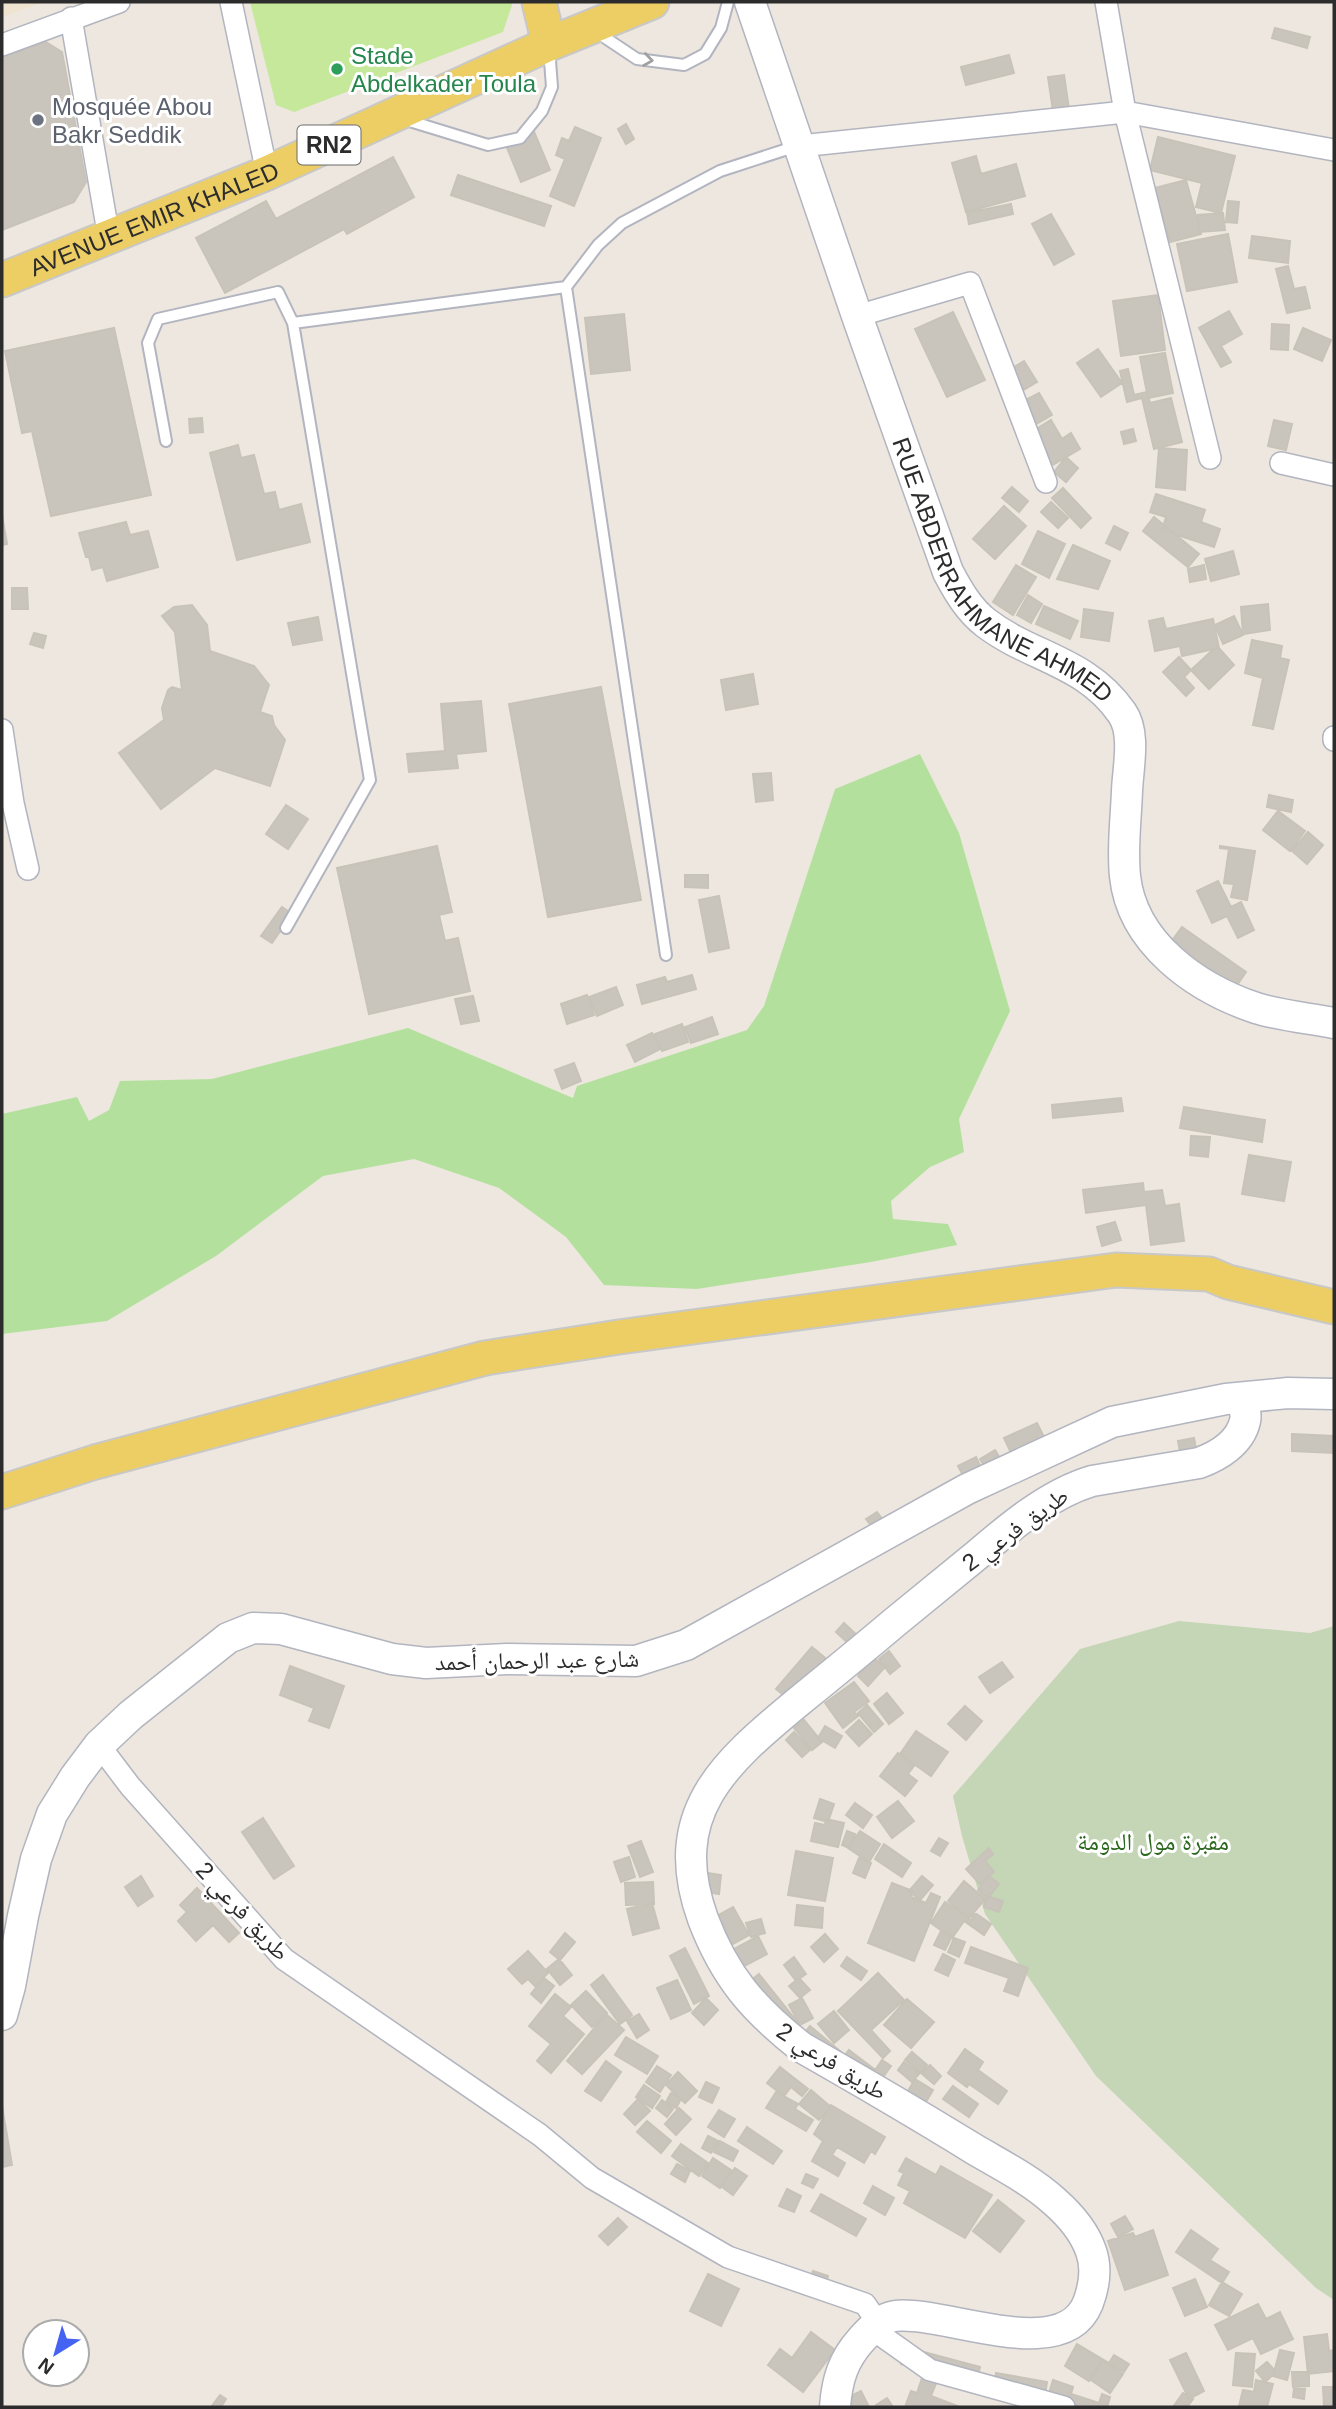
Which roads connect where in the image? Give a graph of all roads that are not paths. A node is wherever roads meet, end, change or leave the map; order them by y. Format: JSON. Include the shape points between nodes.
{"nodes":[{"id":1,"x":119,"y":2,"type":"edge"},
{"id":2,"x":231,"y":2,"type":"edge"},
{"id":3,"x":539,"y":2,"type":"edge"},
{"id":4,"x":653,"y":2,"type":"edge"},
{"id":5,"x":728,"y":2,"type":"edge"},
{"id":6,"x":750,"y":2,"type":"edge"},
{"id":7,"x":1106,"y":2,"type":"edge"},
{"id":8,"x":618,"y":8,"type":"edge"},
{"id":9,"x":71,"y":18,"type":"junction"},
{"id":10,"x":589,"y":27,"type":"junction"},
{"id":11,"x":549,"y":44,"type":"junction"},
{"id":12,"x":2,"y":45,"type":"edge"},
{"id":13,"x":1125,"y":111,"type":"junction"},
{"id":14,"x":394,"y":116,"type":"junction"},
{"id":15,"x":800,"y":146,"type":"junction"},
{"id":16,"x":1334,"y":150,"type":"edge"},
{"id":17,"x":267,"y":173,"type":"junction"},
{"id":18,"x":109,"y":238,"type":"junction"},
{"id":19,"x":2,"y":280,"type":"edge"},
{"id":20,"x":566,"y":287,"type":"junction"},
{"id":21,"x":857,"y":316,"type":"junction"},
{"id":22,"x":293,"y":323,"type":"junction"},
{"id":23,"x":166,"y":441,"type":"dead end"},
{"id":24,"x":1210,"y":458,"type":"dead end"},
{"id":25,"x":1281,"y":463,"type":"dead end"},
{"id":26,"x":1334,"y":475,"type":"edge"},
{"id":27,"x":1046,"y":482,"type":"dead end"},
{"id":28,"x":2,"y":730,"type":"edge"},
{"id":29,"x":7,"y":804,"type":"edge"},
{"id":30,"x":28,"y":869,"type":"dead end"},
{"id":31,"x":286,"y":928,"type":"dead end"},
{"id":32,"x":666,"y":955,"type":"dead end"},
{"id":33,"x":1334,"y":1023,"type":"edge"},
{"id":34,"x":1209,"y":1274,"type":"junction"},
{"id":35,"x":1334,"y":1289,"type":"edge"},
{"id":36,"x":1334,"y":1307,"type":"edge"},
{"id":37,"x":1334,"y":1394,"type":"edge"},
{"id":38,"x":1241,"y":1398,"type":"junction"},
{"id":39,"x":2,"y":1492,"type":"edge"},
{"id":40,"x":100,"y":1745,"type":"junction"},
{"id":41,"x":2,"y":2015,"type":"edge"},
{"id":42,"x":878,"y":2323,"type":"junction"},
{"id":43,"x":835,"y":2407,"type":"edge"},
{"id":44,"x":1064,"y":2407,"type":"edge"}],
"edges":[{"from":1,"to":9,"type":"street"},
{"from":2,"to":17,"type":"street"},
{"from":3,"to":11,"type":"main road"},
{"from":4,"to":8,"type":"main road","name":"AVENUE EMIR KHALED","number":"RN2"},
{"from":10,"to":5,"type":"lane","one_way":true,"via":[[637,59],[684,65],[705,54]]},
{"from":6,"to":15,"type":"main road","name":"RUE ABDERRAHMANE AHMED"},
{"from":7,"to":13,"type":"street"},
{"from":8,"to":10,"type":"main road","name":"AVENUE EMIR KHALED","number":"RN2"},
{"from":9,"to":12,"type":"street"},
{"from":9,"to":18,"type":"street"},
{"from":10,"to":11,"type":"main road","name":"AVENUE EMIR KHALED","number":"RN2"},
{"from":11,"to":14,"type":"main road","name":"AVENUE EMIR KHALED","number":"RN2"},
{"from":11,"to":14,"type":"lane","via":[[552,87],[542,111],[520,138],[488,145]]},
{"from":13,"to":15,"type":"street"},
{"from":13,"to":16,"type":"street"},
{"from":13,"to":24,"type":"street"},
{"from":14,"to":17,"type":"main road","name":"AVENUE EMIR KHALED","number":"RN2"},
{"from":15,"to":20,"type":"lane","via":[[720,171],[622,223],[598,245]]},
{"from":15,"to":21,"type":"main road","name":"RUE ABDERRAHMANE AHMED"},
{"from":17,"to":18,"type":"main road","name":"AVENUE EMIR KHALED","number":"RN2"},
{"from":18,"to":19,"type":"main road","name":"AVENUE EMIR KHALED","number":"RN2"},
{"from":20,"to":22,"type":"lane"},
{"from":20,"to":32,"type":"lane"},
{"from":21,"to":27,"type":"street","via":[[970,284]]},
{"from":21,"to":33,"type":"main road","name":"RUE ABDERRAHMANE AHMED","via":[[939,548],[962,598],[986,623],[1094,681],[1124,715],[1130,735],[1125,877],[1139,922],[1170,959],[1234,1000]]},
{"from":22,"to":23,"type":"lane","via":[[278,292],[158,319],[148,343]]},
{"from":22,"to":31,"type":"lane","via":[[370,780]]},
{"from":25,"to":26,"type":"street"},
{"from":28,"to":29,"type":"street"},
{"from":29,"to":30,"type":"street"},
{"from":34,"to":35,"type":"main road","via":[[1248,1269]]},
{"from":34,"to":36,"type":"main road"},
{"from":34,"to":39,"type":"main road","via":[[1116,1270],[485,1358],[95,1462]]},
{"from":37,"to":38,"type":"main road","name":"شارع عبد الرحمان أحمد"},
{"from":38,"to":40,"type":"main road","name":"شارع عبد الرحمان أحمد","via":[[1139,1415],[1088,1432],[967,1489],[667,1653],[636,1661],[426,1663],[392,1659],[281,1629],[253,1628],[228,1638]]},
{"from":38,"to":42,"type":"main road","name":"طريق فرعي 2","via":[[1246,1419],[1214,1458],[1075,1486],[1002,1535],[761,1733],[717,1778],[699,1811],[691,1856],[699,1908],[726,1969],[749,2001],[801,2047],[1036,2187],[1072,2218],[1093,2254],[1093,2290],[1086,2308],[1061,2329],[1026,2334],[918,2316],[893,2316]]},
{"from":40,"to":41,"type":"main road","name":"شارع عبد الرحمان أحمد","via":[[52,1814],[36,1858]]},
{"from":40,"to":42,"type":"street","name":"طريق فرعي 2","via":[[130,1786],[284,1959],[540,2135],[592,2178],[728,2257],[865,2304]]},
{"from":42,"to":43,"type":"main road","via":[[845,2362]]},
{"from":42,"to":44,"type":"street","via":[[882,2336],[930,2370]]}]}
